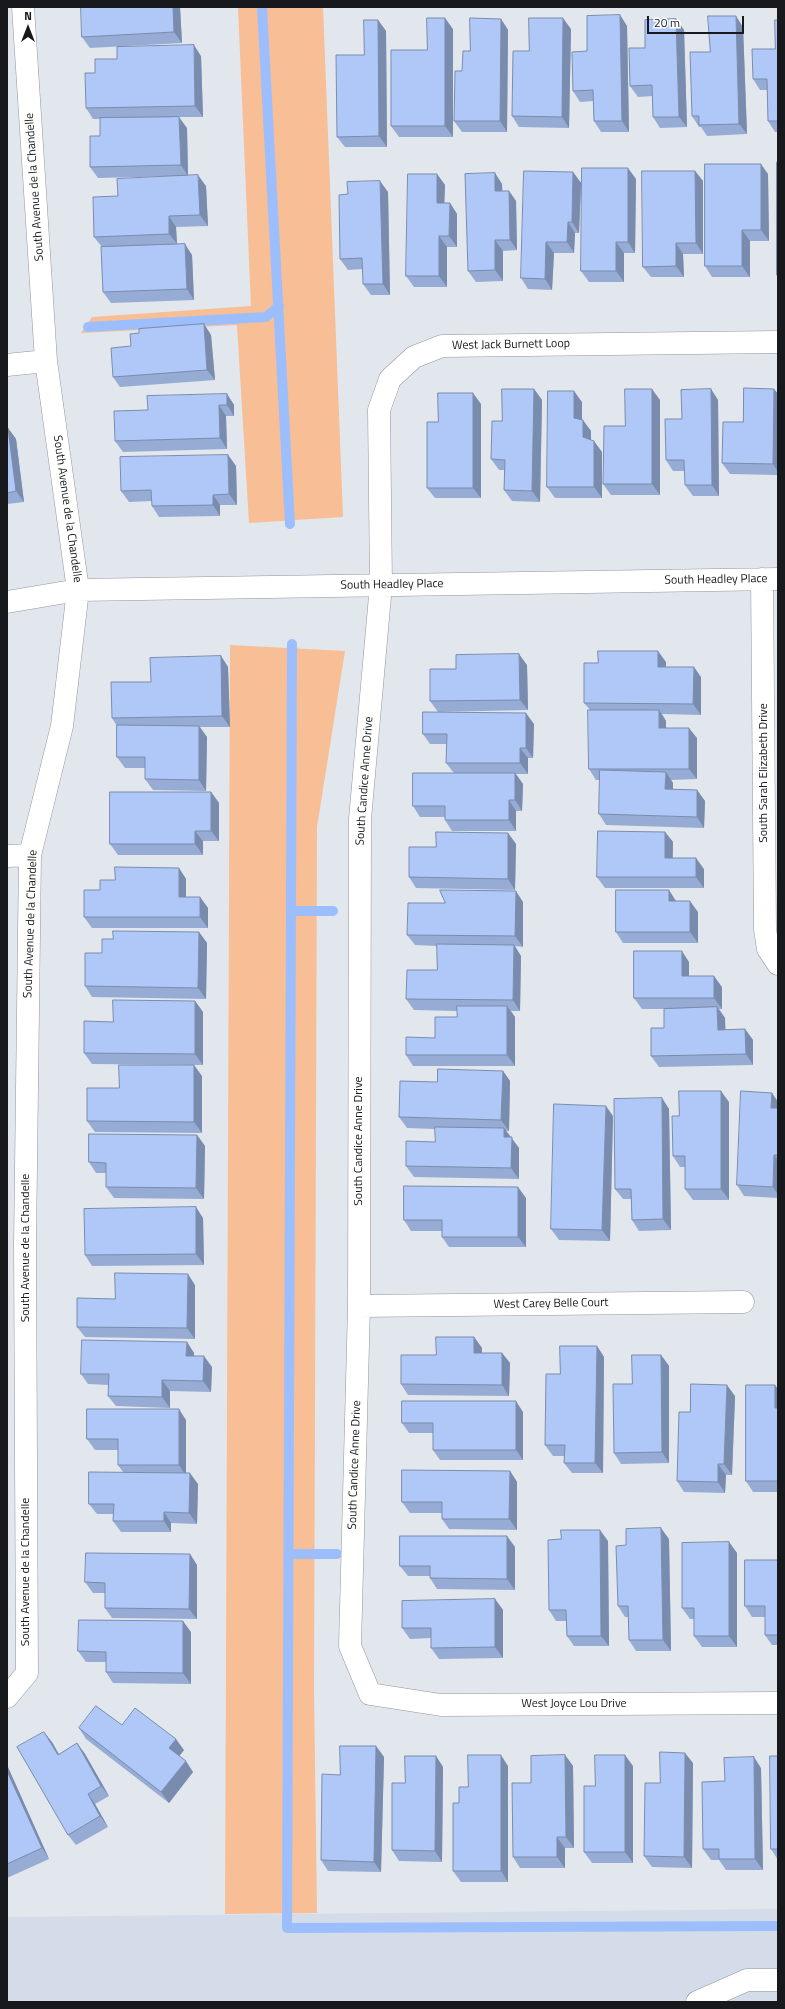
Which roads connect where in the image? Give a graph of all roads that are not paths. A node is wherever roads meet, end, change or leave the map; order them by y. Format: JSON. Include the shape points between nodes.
{"nodes":[{"id":1,"x":23,"y":7,"type":"edge"},
{"id":2,"x":778,"y":342,"type":"edge"},
{"id":3,"x":46,"y":361,"type":"junction"},
{"id":4,"x":7,"y":365,"type":"edge"},
{"id":5,"x":770,"y":579,"type":"edge"},
{"id":6,"x":381,"y":585,"type":"junction"},
{"id":7,"x":78,"y":590,"type":"junction"},
{"id":8,"x":7,"y":602,"type":"edge"},
{"id":9,"x":30,"y":855,"type":"junction"},
{"id":10,"x":7,"y":856,"type":"edge"},
{"id":11,"x":778,"y":964,"type":"edge"},
{"id":12,"x":16,"y":1246,"type":"edge"},
{"id":13,"x":743,"y":1302,"type":"dead end"},
{"id":14,"x":359,"y":1306,"type":"junction"},
{"id":15,"x":370,"y":1694,"type":"joint"},
{"id":16,"x":7,"y":1697,"type":"edge"},
{"id":17,"x":778,"y":1703,"type":"edge"},
{"id":18,"x":778,"y":1980,"type":"edge"},
{"id":19,"x":697,"y":2002,"type":"edge"}],
"edges":[{"from":1,"to":3,"type":"street","name":"South Avenue de la Chandelle"},
{"from":2,"to":6,"type":"street","name":"West Jack Burnett Loop","via":[[442,346],[414,357],[390,379],[379,410]]},
{"from":3,"to":4,"type":"street"},
{"from":3,"to":7,"type":"street","name":"South Avenue de la Chandelle"},
{"from":5,"to":6,"type":"street","name":"South Headley Place"},
{"from":5,"to":11,"type":"street","name":"South Sarah Elizabeth Drive","via":[[765,929],[768,949]]},
{"from":6,"to":7,"type":"street","name":"South Headley Place"},
{"from":6,"to":14,"type":"street","name":"South Candice Anne Drive","via":[[360,819]]},
{"from":7,"to":8,"type":"street","name":"South Headley Place"},
{"from":7,"to":9,"type":"street","name":"South Avenue de la Chandelle","via":[[62,726]]},
{"from":9,"to":10,"type":"street"},
{"from":9,"to":12,"type":"street","name":"South Avenue de la Chandelle"},
{"from":12,"to":16,"type":"street","name":"South Avenue de la Chandelle","via":[[27,1673]]},
{"from":13,"to":14,"type":"street","name":"West Carey Belle Court"},
{"from":14,"to":15,"type":"street","name":"South Candice Anne Drive","via":[[350,1646]]},
{"from":15,"to":17,"type":"street","name":"West Joyce Lou Drive","via":[[441,1705]]},
{"from":18,"to":19,"type":"street","via":[[747,1980]]}]}
